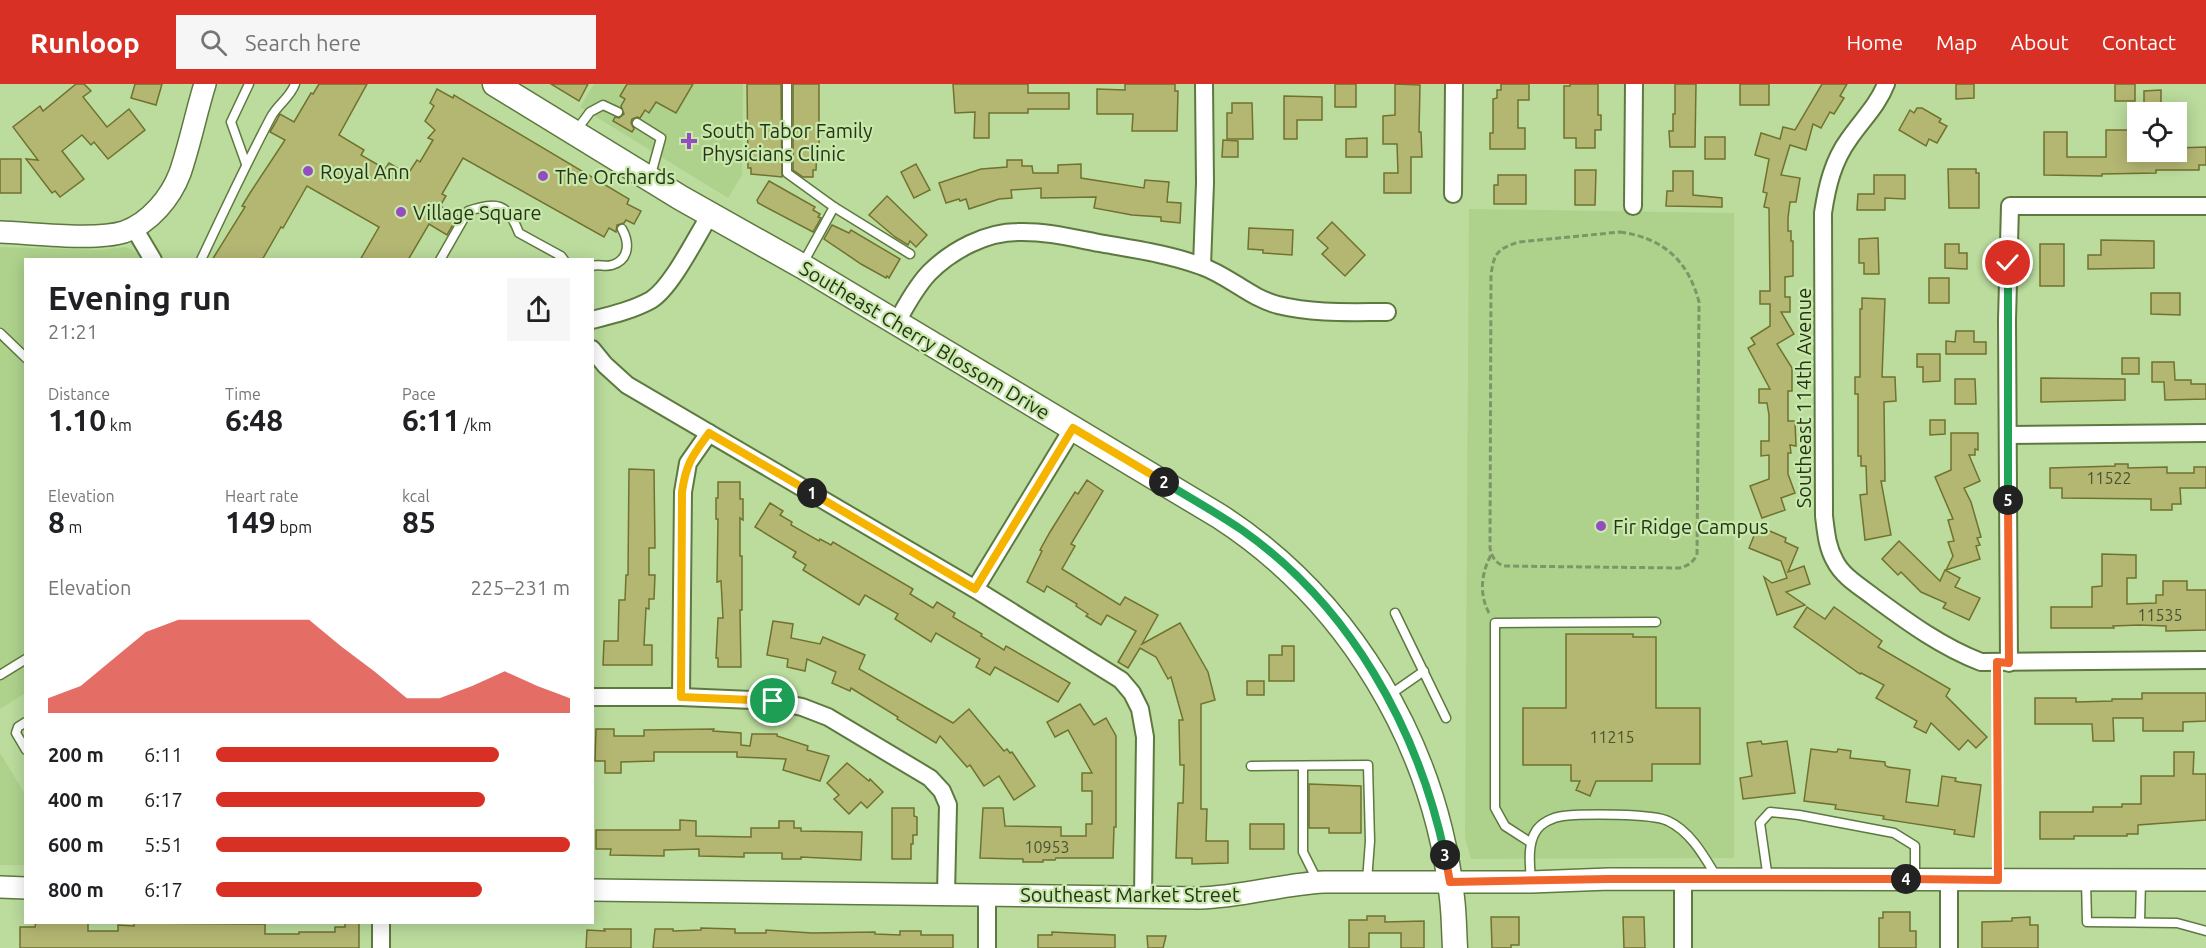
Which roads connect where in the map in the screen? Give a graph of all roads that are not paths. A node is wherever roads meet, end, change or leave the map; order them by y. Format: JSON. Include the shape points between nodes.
{"nodes":[{"id":1,"x":205,"y":84,"type":"edge"},
{"id":2,"x":249,"y":84,"type":"edge"},
{"id":3,"x":295,"y":84,"type":"edge"},
{"id":4,"x":495,"y":84,"type":"edge"},
{"id":5,"x":787,"y":84,"type":"edge"},
{"id":6,"x":1204,"y":84,"type":"edge"},
{"id":7,"x":1454,"y":84,"type":"edge"},
{"id":8,"x":1634,"y":84,"type":"edge"},
{"id":9,"x":1886,"y":84,"type":"edge"},
{"id":10,"x":618,"y":112,"type":"dead end"},
{"id":11,"x":637,"y":123,"type":"dead end"},
{"id":12,"x":575,"y":132,"type":"junction"},
{"id":13,"x":246,"y":164,"type":"junction"},
{"id":14,"x":650,"y":178,"type":"junction"},
{"id":15,"x":1452,"y":194,"type":"dead end"},
{"id":16,"x":1633,"y":206,"type":"dead end"},
{"id":17,"x":2206,"y":206,"type":"edge"},
{"id":18,"x":834,"y":207,"type":"junction"},
{"id":19,"x":710,"y":215,"type":"junction"},
{"id":20,"x":134,"y":228,"type":"junction"},
{"id":21,"x":622,"y":229,"type":"dead end"},
{"id":22,"x":0,"y":232,"type":"edge"},
{"id":23,"x":910,"y":254,"type":"dead end"},
{"id":24,"x":152,"y":258,"type":"edge"},
{"id":25,"x":202,"y":258,"type":"edge"},
{"id":26,"x":441,"y":258,"type":"edge"},
{"id":27,"x":562,"y":258,"type":"edge"},
{"id":28,"x":594,"y":266,"type":"edge"},
{"id":29,"x":802,"y":266,"type":"junction"},
{"id":30,"x":1202,"y":266,"type":"junction"},
{"id":31,"x":1387,"y":312,"type":"dead end"},
{"id":32,"x":594,"y":319,"type":"edge"},
{"id":33,"x":897,"y":322,"type":"junction"},
{"id":34,"x":0,"y":333,"type":"edge"},
{"id":35,"x":594,"y":351,"type":"edge"},
{"id":36,"x":24,"y":356,"type":"edge"},
{"id":37,"x":1073,"y":428,"type":"junction"},
{"id":38,"x":709,"y":433,"type":"junction"},
{"id":39,"x":2206,"y":433,"type":"edge"},
{"id":40,"x":2008,"y":435,"type":"junction"},
{"id":41,"x":975,"y":589,"type":"junction"},
{"id":42,"x":1395,"y":613,"type":"dead end"},
{"id":43,"x":1656,"y":622,"type":"dead end"},
{"id":44,"x":24,"y":660,"type":"edge"},
{"id":45,"x":2206,"y":660,"type":"edge"},
{"id":46,"x":2003,"y":662,"type":"junction"},
{"id":47,"x":1424,"y":671,"type":"junction"},
{"id":48,"x":0,"y":675,"type":"edge"},
{"id":49,"x":1388,"y":696,"type":"junction"},
{"id":50,"x":594,"y":697,"type":"edge"},
{"id":51,"x":681,"y":697,"type":"junction"},
{"id":52,"x":1446,"y":718,"type":"dead end"},
{"id":53,"x":24,"y":723,"type":"edge"},
{"id":54,"x":24,"y":747,"type":"edge"},
{"id":55,"x":1251,"y":766,"type":"dead end"},
{"id":56,"x":1303,"y":766,"type":"junction"},
{"id":57,"x":1530,"y":842,"type":"junction"},
{"id":58,"x":1683,"y":879,"type":"junction"},
{"id":59,"x":1717,"y":879,"type":"junction"},
{"id":60,"x":1768,"y":879,"type":"junction"},
{"id":61,"x":1915,"y":879,"type":"junction"},
{"id":62,"x":1949,"y":879,"type":"junction"},
{"id":63,"x":2086,"y":880,"type":"junction"},
{"id":64,"x":2141,"y":880,"type":"junction"},
{"id":65,"x":2206,"y":880,"type":"edge"},
{"id":66,"x":1318,"y":882,"type":"junction"},
{"id":67,"x":1367,"y":882,"type":"junction"},
{"id":68,"x":1450,"y":882,"type":"junction"},
{"id":69,"x":1531,"y":882,"type":"junction"},
{"id":70,"x":0,"y":887,"type":"edge"},
{"id":71,"x":24,"y":888,"type":"edge"},
{"id":72,"x":594,"y":890,"type":"edge"},
{"id":73,"x":946,"y":894,"type":"junction"},
{"id":74,"x":987,"y":895,"type":"junction"},
{"id":75,"x":1143,"y":897,"type":"junction"},
{"id":76,"x":2140,"y":922,"type":"junction"},
{"id":77,"x":381,"y":924,"type":"edge"},
{"id":78,"x":2206,"y":931,"type":"edge"},
{"id":79,"x":381,"y":948,"type":"edge"},
{"id":80,"x":987,"y":948,"type":"edge"},
{"id":81,"x":1455,"y":948,"type":"edge"},
{"id":82,"x":1683,"y":948,"type":"edge"},
{"id":83,"x":1948,"y":948,"type":"edge"}],
"edges":[{"from":1,"to":20,"type":"street","via":[[176,181],[157,209]]},
{"from":2,"to":13,"type":"lane","via":[[231,122]]},
{"from":3,"to":13,"type":"lane","via":[[288,98],[276,106]]},
{"from":4,"to":12,"type":"main road","name":"Southeast Cherry Blossom Drive"},
{"from":5,"to":18,"type":"lane","via":[[787,173]]},
{"from":6,"to":30,"type":"street"},
{"from":7,"to":15,"type":"street"},
{"from":8,"to":16,"type":"street"},
{"from":9,"to":46,"type":"street","name":"Southeast 114th Avenue","via":[[1836,162],[1827,185],[1823,213],[1827,539],[1835,562],[1847,577],[1906,620],[1959,654],[1982,662]]},
{"from":10,"to":12,"type":"lane","via":[[603,105],[590,112]]},
{"from":11,"to":14,"type":"lane","via":[[661,138]]},
{"from":12,"to":14,"type":"main road","name":"Southeast Cherry Blossom Drive"},
{"from":13,"to":25,"type":"lane"},
{"from":14,"to":19,"type":"main road","name":"Southeast Cherry Blossom Drive"},
{"from":17,"to":40,"type":"street","via":[[2010,206]]},
{"from":18,"to":23,"type":"lane"},
{"from":18,"to":29,"type":"lane"},
{"from":19,"to":29,"type":"main road","name":"Southeast Cherry Blossom Drive"},
{"from":19,"to":32,"type":"street","via":[[666,286],[652,299],[633,309]]},
{"from":20,"to":22,"type":"street","via":[[104,235]]},
{"from":20,"to":24,"type":"street"},
{"from":21,"to":28,"type":"lane","via":[[628,249],[623,259],[615,265]]},
{"from":26,"to":27,"type":"lane","via":[[468,211],[490,204],[513,217],[519,233]]},
{"from":29,"to":33,"type":"main road","name":"Southeast Cherry Blossom Drive"},
{"from":30,"to":31,"type":"street","via":[[1276,304],[1309,311]]},
{"from":30,"to":33,"type":"street","via":[[1052,234],[996,234],[969,245],[929,273]]},
{"from":33,"to":37,"type":"main road","name":"Southeast Cherry Blossom Drive"},
{"from":34,"to":36,"type":"lane"},
{"from":35,"to":38,"type":"street","via":[[627,385]]},
{"from":37,"to":41,"type":"street"},
{"from":37,"to":49,"type":"main road","name":"Southeast Cherry Blossom Drive","via":[[1227,520],[1272,554],[1334,618],[1371,666]]},
{"from":38,"to":41,"type":"street"},
{"from":38,"to":51,"type":"street","via":[[688,463],[682,492]]},
{"from":39,"to":40,"type":"street"},
{"from":40,"to":46,"type":"street"},
{"from":41,"to":75,"type":"street","via":[[1121,680],[1132,693],[1140,709],[1145,736]]},
{"from":42,"to":47,"type":"lane"},
{"from":43,"to":57,"type":"lane","via":[[1495,623],[1495,808],[1505,826]]},
{"from":44,"to":48,"type":"lane"},
{"from":45,"to":46,"type":"street"},
{"from":47,"to":49,"type":"lane"},
{"from":47,"to":52,"type":"lane"},
{"from":49,"to":68,"type":"main road","name":"Southeast Cherry Blossom Drive","via":[[1429,791]]},
{"from":50,"to":51,"type":"street"},
{"from":51,"to":73,"type":"street","via":[[773,701],[802,707],[828,717],[930,778],[948,805]]},
{"from":53,"to":54,"type":"lane","via":[[16,733]]},
{"from":55,"to":56,"type":"lane"},
{"from":56,"to":66,"type":"lane","via":[[1303,852]]},
{"from":56,"to":67,"type":"lane","via":[[1368,765]]},
{"from":57,"to":59,"type":"lane","via":[[1546,821],[1562,816],[1654,816],[1681,830],[1704,856]]},
{"from":57,"to":69,"type":"lane"},
{"from":58,"to":59,"type":"street","name":"Southeast Market Street"},
{"from":58,"to":69,"type":"street","name":"Southeast Market Street"},
{"from":58,"to":82,"type":"street"},
{"from":59,"to":60,"type":"street","name":"Southeast Market Street"},
{"from":60,"to":61,"type":"street","name":"Southeast Market Street"},
{"from":60,"to":61,"type":"lane","via":[[1760,823],[1770,812],[1894,833],[1915,846]]},
{"from":61,"to":62,"type":"street","name":"Southeast Market Street"},
{"from":62,"to":63,"type":"street","name":"Southeast Market Street"},
{"from":62,"to":83,"type":"street"},
{"from":63,"to":64,"type":"street","name":"Southeast Market Street"},
{"from":63,"to":76,"type":"lane","via":[[2087,922]]},
{"from":64,"to":65,"type":"street","name":"Southeast Market Street"},
{"from":64,"to":76,"type":"lane"},
{"from":66,"to":67,"type":"street","name":"Southeast Market Street"},
{"from":66,"to":75,"type":"street","name":"Southeast Market Street","via":[[1226,897]]},
{"from":67,"to":68,"type":"street","name":"Southeast Market Street"},
{"from":68,"to":69,"type":"street","name":"Southeast Market Street"},
{"from":68,"to":81,"type":"main road","name":"Southeast Cherry Blossom Drive"},
{"from":70,"to":71,"type":"street"},
{"from":72,"to":73,"type":"street","name":"Southeast Market Street"},
{"from":73,"to":74,"type":"street","name":"Southeast Market Street"},
{"from":74,"to":75,"type":"street","name":"Southeast Market Street"},
{"from":74,"to":80,"type":"street"},
{"from":76,"to":78,"type":"lane","via":[[2177,923]]},
{"from":77,"to":79,"type":"street"}]}
